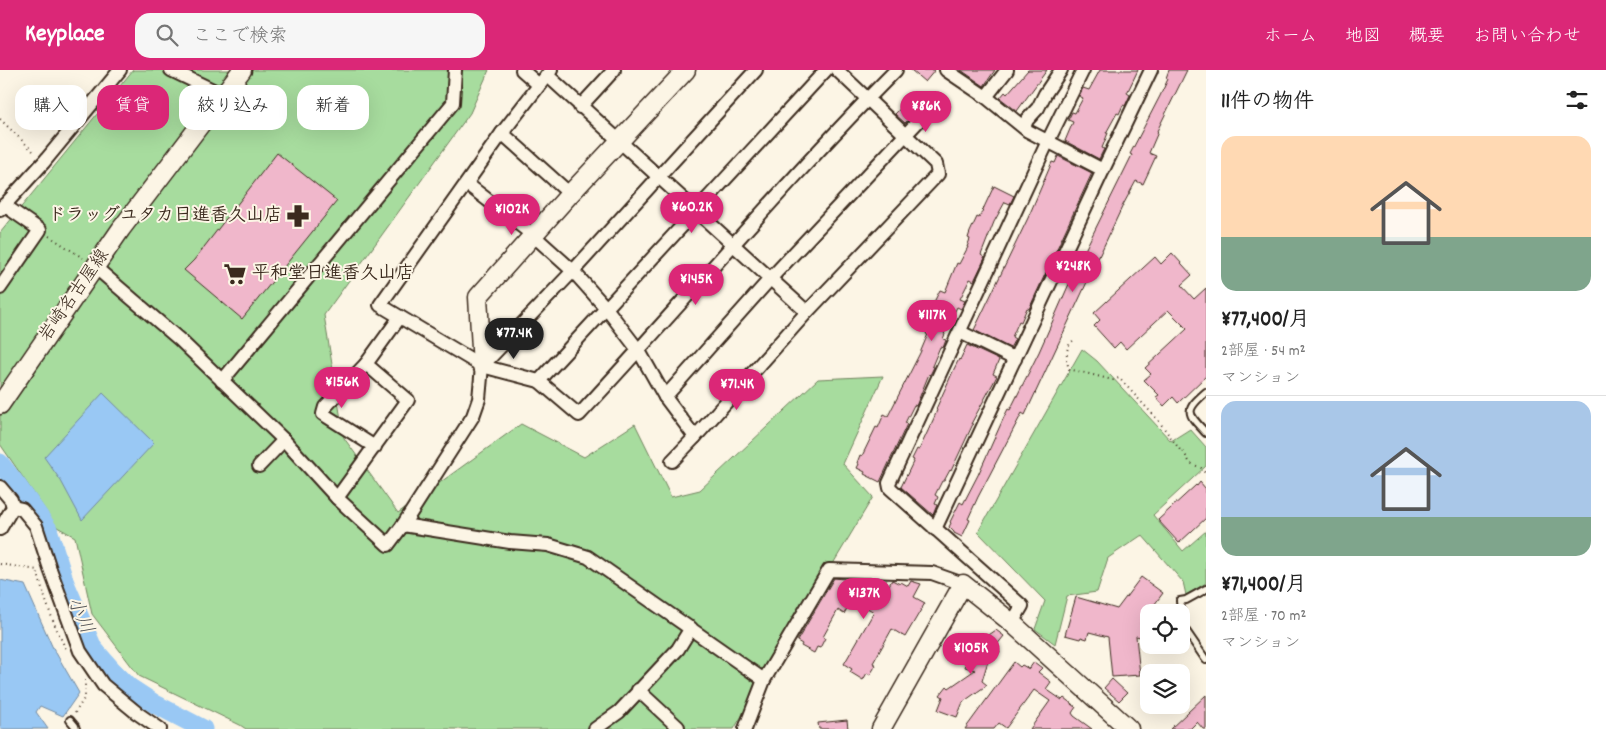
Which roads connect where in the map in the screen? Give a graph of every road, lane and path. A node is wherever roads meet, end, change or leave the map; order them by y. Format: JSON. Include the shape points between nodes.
{"nodes":[{"id":1,"x":120,"y":70,"type":"edge"},
{"id":2,"x":171,"y":70,"type":"edge"},
{"id":3,"x":242,"y":70,"type":"edge"},
{"id":4,"x":454,"y":70,"type":"edge"},
{"id":5,"x":522,"y":70,"type":"edge"},
{"id":6,"x":614,"y":70,"type":"edge"},
{"id":7,"x":686,"y":70,"type":"edge"},
{"id":8,"x":756,"y":70,"type":"edge"},
{"id":9,"x":826,"y":70,"type":"edge"},
{"id":10,"x":837,"y":70,"type":"edge"},
{"id":11,"x":896,"y":70,"type":"edge"},
{"id":12,"x":946,"y":70,"type":"edge"},
{"id":13,"x":1007,"y":70,"type":"edge"},
{"id":14,"x":1083,"y":70,"type":"edge"},
{"id":15,"x":1152,"y":70,"type":"edge"},
{"id":16,"x":549,"y":72,"type":"edge"},
{"id":17,"x":1059,"y":74,"type":"edge"},
{"id":18,"x":204,"y":85,"type":"edge"},
{"id":19,"x":230,"y":85,"type":"edge"},
{"id":20,"x":539,"y":85,"type":"junction"},
{"id":21,"x":1076,"y":85,"type":"junction"},
{"id":22,"x":986,"y":97,"type":"junction"},
{"id":23,"x":868,"y":98,"type":"junction"},
{"id":24,"x":580,"y":106,"type":"junction"},
{"id":25,"x":926,"y":113,"type":"dead end"},
{"id":26,"x":0,"y":119,"type":"edge"},
{"id":27,"x":1024,"y":127,"type":"junction"},
{"id":28,"x":196,"y":130,"type":"edge"},
{"id":29,"x":502,"y":133,"type":"junction"},
{"id":30,"x":905,"y":135,"type":"junction"},
{"id":31,"x":620,"y":141,"type":"junction"},
{"id":32,"x":1048,"y":142,"type":"junction"},
{"id":33,"x":44,"y":162,"type":"junction"},
{"id":34,"x":1104,"y":170,"type":"junction"},
{"id":35,"x":658,"y":176,"type":"junction"},
{"id":36,"x":467,"y":184,"type":"junction"},
{"id":37,"x":570,"y":194,"type":"junction"},
{"id":38,"x":2,"y":208,"type":"edge"},
{"id":39,"x":696,"y":210,"type":"junction"},
{"id":40,"x":40,"y":230,"type":"junction"},
{"id":41,"x":533,"y":235,"type":"junction"},
{"id":42,"x":733,"y":244,"type":"junction"},
{"id":43,"x":95,"y":267,"type":"junction"},
{"id":44,"x":573,"y":272,"type":"junction"},
{"id":45,"x":770,"y":279,"type":"junction"},
{"id":46,"x":0,"y":288,"type":"edge"},
{"id":47,"x":606,"y":308,"type":"junction"},
{"id":48,"x":808,"y":312,"type":"junction"},
{"id":49,"x":400,"y":317,"type":"junction"},
{"id":50,"x":960,"y":332,"type":"junction"},
{"id":51,"x":1073,"y":341,"type":"dead end"},
{"id":52,"x":639,"y":351,"type":"junction"},
{"id":53,"x":1016,"y":359,"type":"junction"},
{"id":54,"x":366,"y":364,"type":"junction"},
{"id":55,"x":482,"y":366,"type":"junction"},
{"id":56,"x":222,"y":381,"type":"junction"},
{"id":57,"x":540,"y":381,"type":"junction"},
{"id":58,"x":1206,"y":392,"type":"edge"},
{"id":59,"x":665,"y":397,"type":"junction"},
{"id":60,"x":0,"y":405,"type":"edge"},
{"id":61,"x":1206,"y":433,"type":"edge"},
{"id":62,"x":695,"y":437,"type":"junction"},
{"id":63,"x":284,"y":440,"type":"junction"},
{"id":64,"x":375,"y":447,"type":"junction"},
{"id":65,"x":672,"y":461,"type":"dead end"},
{"id":66,"x":259,"y":466,"type":"dead end"},
{"id":67,"x":1206,"y":474,"type":"edge"},
{"id":68,"x":0,"y":487,"type":"edge"},
{"id":69,"x":337,"y":498,"type":"junction"},
{"id":70,"x":13,"y":507,"type":"junction"},
{"id":71,"x":403,"y":525,"type":"junction"},
{"id":72,"x":0,"y":529,"type":"edge"},
{"id":73,"x":935,"y":530,"type":"junction"},
{"id":74,"x":0,"y":564,"type":"edge"},
{"id":75,"x":962,"y":584,"type":"junction"},
{"id":76,"x":1206,"y":589,"type":"edge"},
{"id":77,"x":1180,"y":604,"type":"edge"},
{"id":78,"x":1012,"y":623,"type":"junction"},
{"id":79,"x":691,"y":628,"type":"junction"},
{"id":80,"x":1190,"y":637,"type":"edge"},
{"id":81,"x":68,"y":653,"type":"dead end"},
{"id":82,"x":1206,"y":660,"type":"edge"},
{"id":83,"x":85,"y":678,"type":"dead end"},
{"id":84,"x":764,"y":680,"type":"junction"},
{"id":85,"x":638,"y":690,"type":"junction"},
{"id":86,"x":70,"y":720,"type":"joint"},
{"id":87,"x":678,"y":727,"type":"dead end"},
{"id":88,"x":76,"y":729,"type":"edge"},
{"id":89,"x":160,"y":729,"type":"edge"},
{"id":90,"x":595,"y":729,"type":"edge"},
{"id":91,"x":745,"y":729,"type":"edge"},
{"id":92,"x":881,"y":729,"type":"edge"},
{"id":93,"x":1129,"y":729,"type":"edge"}],
"edges":[{"from":1,"to":33,"type":"street"},
{"from":2,"to":18,"type":"street"},
{"from":3,"to":19,"type":"street","name":"岩崎名古屋線"},
{"from":4,"to":56,"type":"street","via":[[453,102]]},
{"from":5,"to":20,"type":"street"},
{"from":6,"to":24,"type":"street"},
{"from":7,"to":31,"type":"street"},
{"from":8,"to":35,"type":"street"},
{"from":9,"to":39,"type":"street"},
{"from":10,"to":23,"type":"street"},
{"from":11,"to":23,"type":"street"},
{"from":12,"to":22,"type":"street"},
{"from":13,"to":22,"type":"street"},
{"from":14,"to":21,"type":"street"},
{"from":15,"to":34,"type":"street"},
{"from":16,"to":20,"type":"street"},
{"from":16,"to":24,"type":"street"},
{"from":17,"to":21,"type":"street"},
{"from":17,"to":27,"type":"street"},
{"from":20,"to":29,"type":"street"},
{"from":21,"to":32,"type":"street"},
{"from":22,"to":27,"type":"street"},
{"from":23,"to":30,"type":"street"},
{"from":23,"to":42,"type":"street"},
{"from":24,"to":31,"type":"street"},
{"from":25,"to":30,"type":"street"},
{"from":26,"to":33,"type":"path"},
{"from":27,"to":32,"type":"street"},
{"from":28,"to":43,"type":"street","name":"岩崎名古屋線"},
{"from":29,"to":36,"type":"street"},
{"from":29,"to":37,"type":"street"},
{"from":30,"to":45,"type":"street"},
{"from":30,"to":48,"type":"street","via":[[936,164],[938,174]]},
{"from":31,"to":35,"type":"street"},
{"from":31,"to":37,"type":"street"},
{"from":32,"to":34,"type":"street"},
{"from":32,"to":50,"type":"street"},
{"from":33,"to":38,"type":"street"},
{"from":34,"to":53,"type":"street"},
{"from":35,"to":39,"type":"street"},
{"from":35,"to":44,"type":"street"},
{"from":36,"to":41,"type":"street"},
{"from":36,"to":49,"type":"street","via":[[380,305]]},
{"from":37,"to":41,"type":"street"},
{"from":38,"to":40,"type":"street"},
{"from":39,"to":42,"type":"street"},
{"from":39,"to":47,"type":"street"},
{"from":40,"to":43,"type":"path"},
{"from":40,"to":46,"type":"street"},
{"from":41,"to":44,"type":"street"},
{"from":41,"to":55,"type":"street","via":[[478,297]]},
{"from":42,"to":45,"type":"street"},
{"from":42,"to":52,"type":"street"},
{"from":43,"to":56,"type":"street"},
{"from":43,"to":60,"type":"street","name":"岩崎名古屋線"},
{"from":44,"to":47,"type":"street"},
{"from":44,"to":55,"type":"street"},
{"from":45,"to":48,"type":"street"},
{"from":45,"to":59,"type":"street"},
{"from":47,"to":52,"type":"street"},
{"from":47,"to":57,"type":"street"},
{"from":48,"to":62,"type":"street"},
{"from":49,"to":54,"type":"street"},
{"from":49,"to":55,"type":"street"},
{"from":50,"to":53,"type":"street"},
{"from":50,"to":73,"type":"street","via":[[889,483],[890,488]]},
{"from":51,"to":67,"type":"path","via":[[1068,349],[1068,368],[1113,380],[1119,378],[1158,420],[1190,463]]},
{"from":52,"to":57,"type":"street","via":[[579,415]]},
{"from":52,"to":59,"type":"street"},
{"from":53,"to":73,"type":"street"},
{"from":54,"to":64,"type":"street","via":[[408,400]]},
{"from":54,"to":64,"type":"street","via":[[325,407],[323,414]]},
{"from":55,"to":57,"type":"street"},
{"from":55,"to":71,"type":"street","via":[[479,399],[473,416]]},
{"from":56,"to":63,"type":"street"},
{"from":58,"to":61,"type":"lane","via":[[1190,410],[1191,417]]},
{"from":59,"to":62,"type":"street"},
{"from":62,"to":65,"type":"street"},
{"from":63,"to":66,"type":"street"},
{"from":63,"to":69,"type":"street"},
{"from":64,"to":69,"type":"street"},
{"from":68,"to":70,"type":"street"},
{"from":69,"to":71,"type":"street","via":[[388,545]]},
{"from":70,"to":72,"type":"street"},
{"from":70,"to":89,"type":"street","via":[[22,509],[36,526],[80,651],[103,685]]},
{"from":71,"to":79,"type":"street","via":[[548,546],[588,557]]},
{"from":73,"to":78,"type":"street","via":[[1022,606]]},
{"from":74,"to":81,"type":"path","via":[[37,570],[57,631]]},
{"from":75,"to":78,"type":"street"},
{"from":75,"to":84,"type":"street","via":[[932,573],[829,570]]},
{"from":75,"to":92,"type":"street"},
{"from":76,"to":77,"type":"lane","via":[[1180,601]]},
{"from":78,"to":93,"type":"street"},
{"from":79,"to":84,"type":"street"},
{"from":79,"to":85,"type":"street","via":[[678,649]]},
{"from":80,"to":82,"type":"lane"},
{"from":83,"to":86,"type":"path","via":[[86,698]]},
{"from":84,"to":91,"type":"street"},
{"from":85,"to":87,"type":"street"},
{"from":85,"to":90,"type":"street","via":[[619,712]]},
{"from":86,"to":88,"type":"lane"}]}
